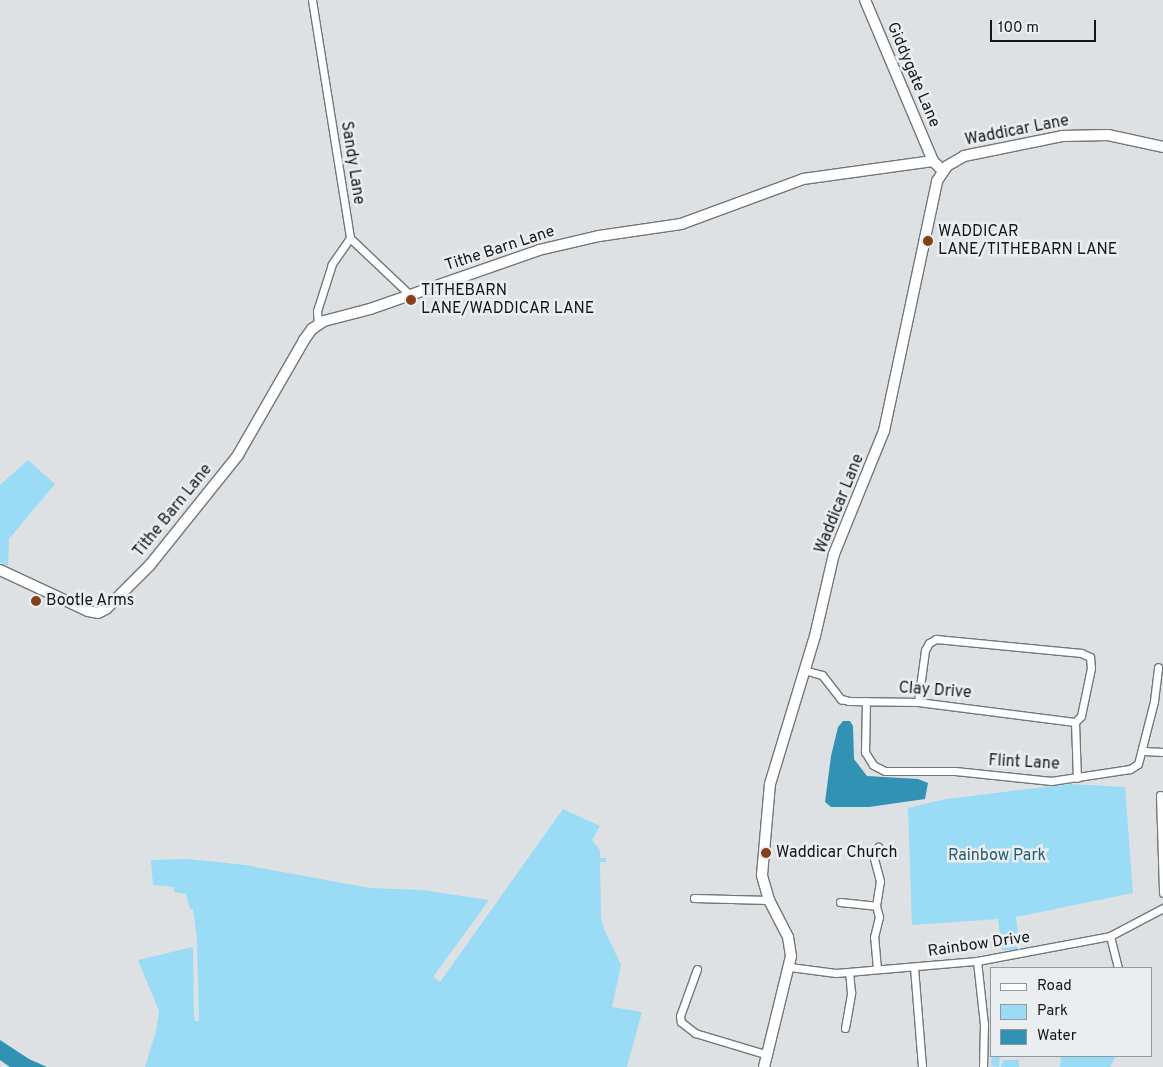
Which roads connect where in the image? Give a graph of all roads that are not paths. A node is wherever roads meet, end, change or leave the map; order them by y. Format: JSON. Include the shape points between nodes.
{"nodes":[{"id":1,"x":312,"y":0,"type":"edge"},
{"id":2,"x":865,"y":0,"type":"edge"},
{"id":3,"x":1163,"y":147,"type":"edge"},
{"id":4,"x":933,"y":161,"type":"junction"},
{"id":5,"x":943,"y":171,"type":"junction"},
{"id":6,"x":350,"y":238,"type":"junction"},
{"id":7,"x":410,"y":295,"type":"junction"},
{"id":8,"x":318,"y":324,"type":"junction"},
{"id":9,"x":0,"y":570,"type":"edge"},
{"id":10,"x":1158,"y":667,"type":"dead end"},
{"id":11,"x":804,"y":670,"type":"junction"},
{"id":12,"x":866,"y":701,"type":"junction"},
{"id":13,"x":918,"y":702,"type":"junction"},
{"id":14,"x":1075,"y":722,"type":"junction"},
{"id":15,"x":1144,"y":750,"type":"junction"},
{"id":16,"x":1163,"y":752,"type":"edge"},
{"id":17,"x":1077,"y":778,"type":"junction"},
{"id":18,"x":1160,"y":795,"type":"dead end"},
{"id":19,"x":1162,"y":826,"type":"edge"},
{"id":20,"x":878,"y":847,"type":"dead end"},
{"id":21,"x":1163,"y":893,"type":"edge"},
{"id":22,"x":694,"y":898,"type":"dead end"},
{"id":23,"x":769,"y":900,"type":"junction"},
{"id":24,"x":840,"y":902,"type":"dead end"},
{"id":25,"x":876,"y":906,"type":"junction"},
{"id":26,"x":1163,"y":908,"type":"edge"},
{"id":27,"x":1110,"y":936,"type":"junction"},
{"id":28,"x":977,"y":961,"type":"junction"},
{"id":29,"x":790,"y":967,"type":"junction"},
{"id":30,"x":914,"y":967,"type":"junction"},
{"id":31,"x":1118,"y":967,"type":"edge"},
{"id":32,"x":697,"y":969,"type":"dead end"},
{"id":33,"x":877,"y":969,"type":"junction"},
{"id":34,"x":849,"y":972,"type":"junction"},
{"id":35,"x":988,"y":1024,"type":"edge"},
{"id":36,"x":845,"y":1028,"type":"dead end"},
{"id":37,"x":768,"y":1055,"type":"junction"},
{"id":38,"x":764,"y":1067,"type":"edge"},
{"id":39,"x":922,"y":1067,"type":"edge"},
{"id":40,"x":983,"y":1067,"type":"edge"}],
"edges":[{"from":1,"to":6,"type":"street","name":"Sandy Lane"},
{"from":2,"to":4,"type":"street","name":"Giddygate Lane"},
{"from":3,"to":5,"type":"street","name":"Waddicar Lane","via":[[1108,135],[1062,136],[980,151],[958,159]]},
{"from":4,"to":5,"type":"street"},
{"from":4,"to":7,"type":"street","name":"Tithe Barn Lane","via":[[803,179],[681,224],[599,236],[539,250]]},
{"from":5,"to":11,"type":"street","name":"Waddicar Lane","via":[[935,188],[884,431],[834,554]]},
{"from":6,"to":7,"type":"street"},
{"from":6,"to":8,"type":"street","via":[[332,264],[317,311]]},
{"from":7,"to":8,"type":"street","name":"Tithe Barn Lane"},
{"from":8,"to":9,"type":"street","name":"Tithe Barn Lane","via":[[280,380],[238,455],[150,565],[106,609],[98,613],[88,611]]},
{"from":10,"to":15,"type":"street","name":"Flint Lane"},
{"from":11,"to":12,"type":"street","name":"Clay Drive","via":[[822,675],[841,699]]},
{"from":11,"to":23,"type":"street","name":"Waddicar Lane","via":[[770,784],[762,862]]},
{"from":12,"to":13,"type":"street","name":"Clay Drive"},
{"from":12,"to":17,"type":"street","name":"Flint Lane","via":[[865,752],[873,766],[885,771],[955,771],[1050,781]]},
{"from":13,"to":14,"type":"street","name":"Clay Drive"},
{"from":13,"to":14,"type":"street","via":[[926,650],[936,639],[1081,653],[1090,657],[1091,668],[1081,716]]},
{"from":14,"to":17,"type":"street"},
{"from":15,"to":16,"type":"street"},
{"from":15,"to":17,"type":"street","name":"Flint Lane","via":[[1138,764],[1130,769]]},
{"from":18,"to":19,"type":"street"},
{"from":19,"to":21,"type":"street"},
{"from":20,"to":25,"type":"street","via":[[873,854],[880,880]]},
{"from":22,"to":23,"type":"street"},
{"from":23,"to":29,"type":"street","name":"Waddicar Lane","via":[[788,937]]},
{"from":24,"to":25,"type":"street"},
{"from":25,"to":33,"type":"street","via":[[879,917],[874,937]]},
{"from":26,"to":27,"type":"street","name":"Rainbow Drive"},
{"from":27,"to":28,"type":"street","name":"Rainbow Drive"},
{"from":27,"to":31,"type":"street"},
{"from":28,"to":30,"type":"street","name":"Rainbow Drive"},
{"from":28,"to":35,"type":"street"},
{"from":29,"to":34,"type":"street","name":"Rainbow Drive","via":[[820,973]]},
{"from":29,"to":37,"type":"street","name":"Waddicar Lane"},
{"from":30,"to":33,"type":"street","name":"Rainbow Drive"},
{"from":30,"to":39,"type":"street"},
{"from":32,"to":37,"type":"street","via":[[680,1016],[681,1022],[695,1033]]},
{"from":33,"to":34,"type":"street","name":"Rainbow Drive"},
{"from":34,"to":36,"type":"street","via":[[851,993]]},
{"from":35,"to":40,"type":"street"},
{"from":37,"to":38,"type":"street","name":"Waddicar Lane"}]}
